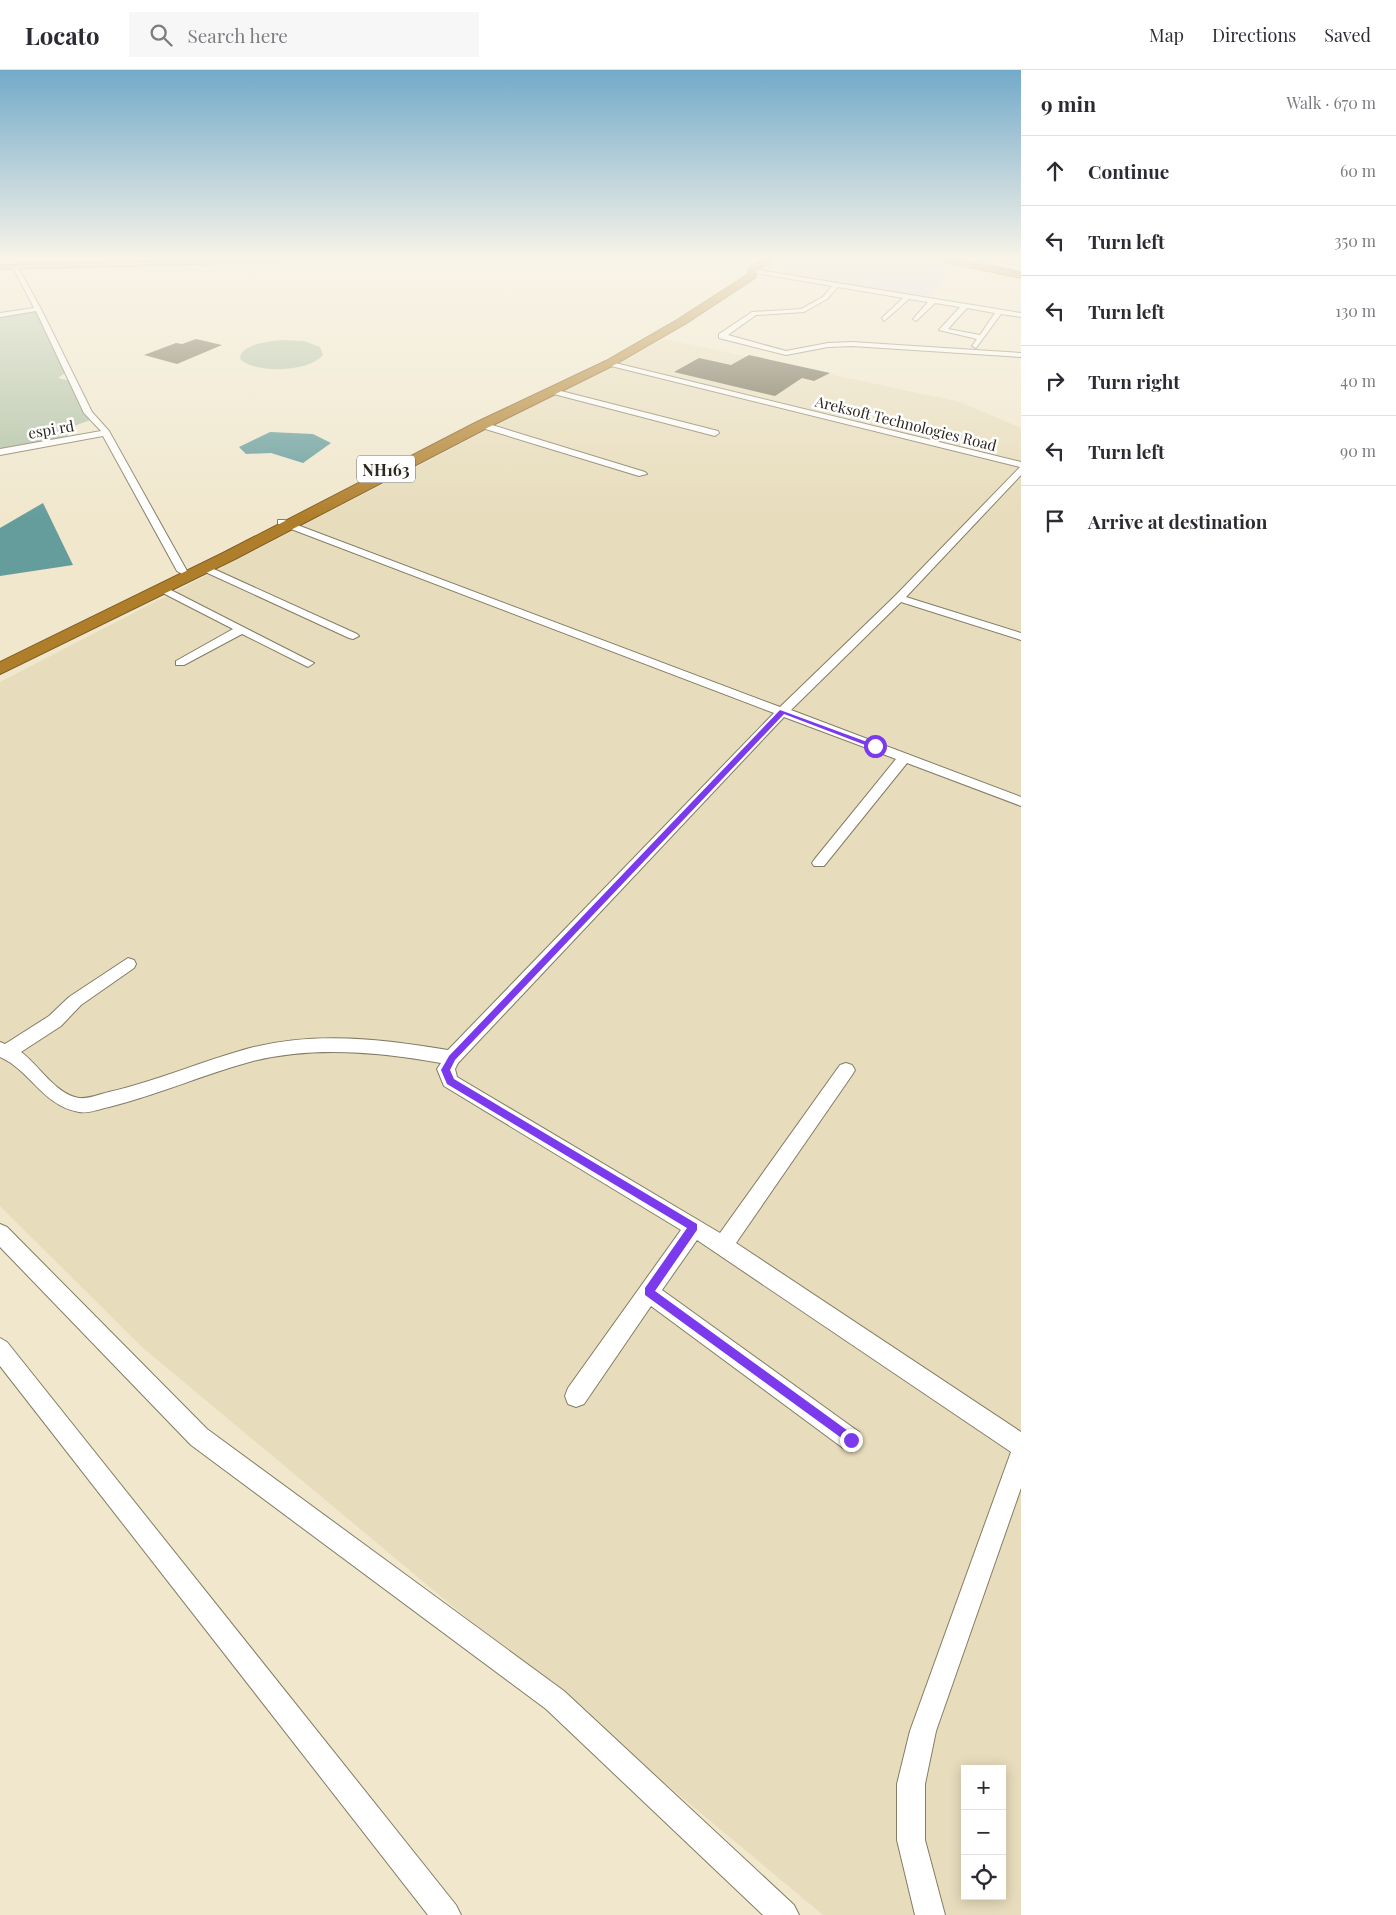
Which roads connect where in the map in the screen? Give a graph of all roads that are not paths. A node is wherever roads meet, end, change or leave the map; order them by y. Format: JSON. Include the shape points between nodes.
{"nodes":[{"id":1,"x":55,"y":346,"type":"edge"},
{"id":2,"x":60,"y":346,"type":"edge"},
{"id":3,"x":631,"y":346,"type":"edge"},
{"id":4,"x":639,"y":346,"type":"edge"},
{"id":5,"x":762,"y":346,"type":"edge"},
{"id":6,"x":820,"y":346,"type":"edge"},
{"id":7,"x":895,"y":346,"type":"edge"},
{"id":8,"x":976,"y":346,"type":"edge"},
{"id":9,"x":974,"y":350,"type":"junction"},
{"id":10,"x":1021,"y":355,"type":"edge"},
{"id":11,"x":611,"y":362,"type":"junction"},
{"id":12,"x":553,"y":391,"type":"junction"},
{"id":13,"x":92,"y":416,"type":"junction"},
{"id":14,"x":482,"y":425,"type":"junction"},
{"id":15,"x":106,"y":433,"type":"junction"},
{"id":16,"x":715,"y":433,"type":"dead end"},
{"id":17,"x":0,"y":452,"type":"edge"},
{"id":18,"x":1021,"y":465,"type":"edge"},
{"id":19,"x":1021,"y":470,"type":"edge"},
{"id":20,"x":642,"y":474,"type":"dead end"},
{"id":21,"x":285,"y":523,"type":"junction"},
{"id":22,"x":205,"y":568,"type":"junction"},
{"id":23,"x":186,"y":574,"type":"junction"},
{"id":24,"x":162,"y":589,"type":"junction"},
{"id":25,"x":899,"y":598,"type":"junction"},
{"id":26,"x":242,"y":629,"type":"junction"},
{"id":27,"x":353,"y":636,"type":"dead end"},
{"id":28,"x":1021,"y":637,"type":"edge"},
{"id":29,"x":0,"y":662,"type":"edge"},
{"id":30,"x":180,"y":663,"type":"dead end"},
{"id":31,"x":308,"y":663,"type":"dead end"},
{"id":32,"x":0,"y":669,"type":"edge"},
{"id":33,"x":783,"y":712,"type":"junction"},
{"id":34,"x":904,"y":758,"type":"junction"},
{"id":35,"x":1021,"y":802,"type":"edge"},
{"id":36,"x":819,"y":863,"type":"dead end"},
{"id":37,"x":128,"y":964,"type":"dead end"},
{"id":38,"x":4,"y":1050,"type":"edge"},
{"id":39,"x":452,"y":1058,"type":"junction"},
{"id":40,"x":846,"y":1070,"type":"dead end"},
{"id":41,"x":694,"y":1227,"type":"junction"},
{"id":42,"x":0,"y":1233,"type":"edge"},
{"id":43,"x":723,"y":1245,"type":"junction"},
{"id":44,"x":648,"y":1292,"type":"junction"},
{"id":45,"x":0,"y":1349,"type":"edge"},
{"id":46,"x":576,"y":1396,"type":"dead end"},
{"id":47,"x":851,"y":1440,"type":"dead end"},
{"id":48,"x":1021,"y":1445,"type":"edge"},
{"id":49,"x":1021,"y":1456,"type":"edge"},
{"id":50,"x":446,"y":1915,"type":"edge"},
{"id":51,"x":784,"y":1915,"type":"edge"},
{"id":52,"x":930,"y":1915,"type":"edge"}],
"edges":[{"from":1,"to":13,"type":"street"},
{"from":2,"to":13,"type":"street","via":[[95,412]]},
{"from":3,"to":21,"type":"highway","number":"NH163"},
{"from":4,"to":11,"type":"highway","number":"NH163"},
{"from":5,"to":6,"type":"street","via":[[786,352]]},
{"from":7,"to":9,"type":"street"},
{"from":8,"to":9,"type":"street"},
{"from":9,"to":10,"type":"street"},
{"from":11,"to":12,"type":"highway","number":"NH163"},
{"from":11,"to":18,"type":"street","name":"Areksoft Technologies Road"},
{"from":12,"to":14,"type":"highway","number":"NH163"},
{"from":12,"to":16,"type":"street"},
{"from":13,"to":15,"type":"street"},
{"from":14,"to":20,"type":"street"},
{"from":14,"to":21,"type":"highway","number":"NH163"},
{"from":15,"to":17,"type":"street","name":"espi rd"},
{"from":15,"to":23,"type":"street"},
{"from":19,"to":25,"type":"street"},
{"from":21,"to":22,"type":"highway","number":"NH163"},
{"from":21,"to":23,"type":"highway","number":"NH163"},
{"from":21,"to":33,"type":"street"},
{"from":22,"to":23,"type":"highway","number":"NH163"},
{"from":22,"to":27,"type":"street"},
{"from":23,"to":24,"type":"highway","number":"NH163"},
{"from":23,"to":29,"type":"highway","number":"NH163"},
{"from":24,"to":26,"type":"street"},
{"from":24,"to":32,"type":"highway","number":"NH163"},
{"from":25,"to":28,"type":"street"},
{"from":25,"to":33,"type":"street"},
{"from":26,"to":30,"type":"street"},
{"from":26,"to":31,"type":"street"},
{"from":33,"to":34,"type":"street"},
{"from":33,"to":39,"type":"street"},
{"from":34,"to":35,"type":"street"},
{"from":34,"to":36,"type":"street"},
{"from":37,"to":38,"type":"street","via":[[75,1001],[54,1022]]},
{"from":38,"to":39,"type":"street","via":[[22,1060],[39,1082],[57,1095],[72,1103],[86,1105],[132,1094],[271,1050],[301,1046],[347,1043]]},
{"from":39,"to":41,"type":"street","via":[[446,1070],[450,1082]]},
{"from":40,"to":43,"type":"street"},
{"from":41,"to":43,"type":"street"},
{"from":41,"to":44,"type":"street"},
{"from":42,"to":51,"type":"street","via":[[199,1437],[555,1700]]},
{"from":43,"to":48,"type":"street"},
{"from":44,"to":46,"type":"street"},
{"from":44,"to":47,"type":"street"},
{"from":45,"to":50,"type":"street"},
{"from":49,"to":52,"type":"street","via":[[923,1731],[911,1784],[911,1840]]}]}
